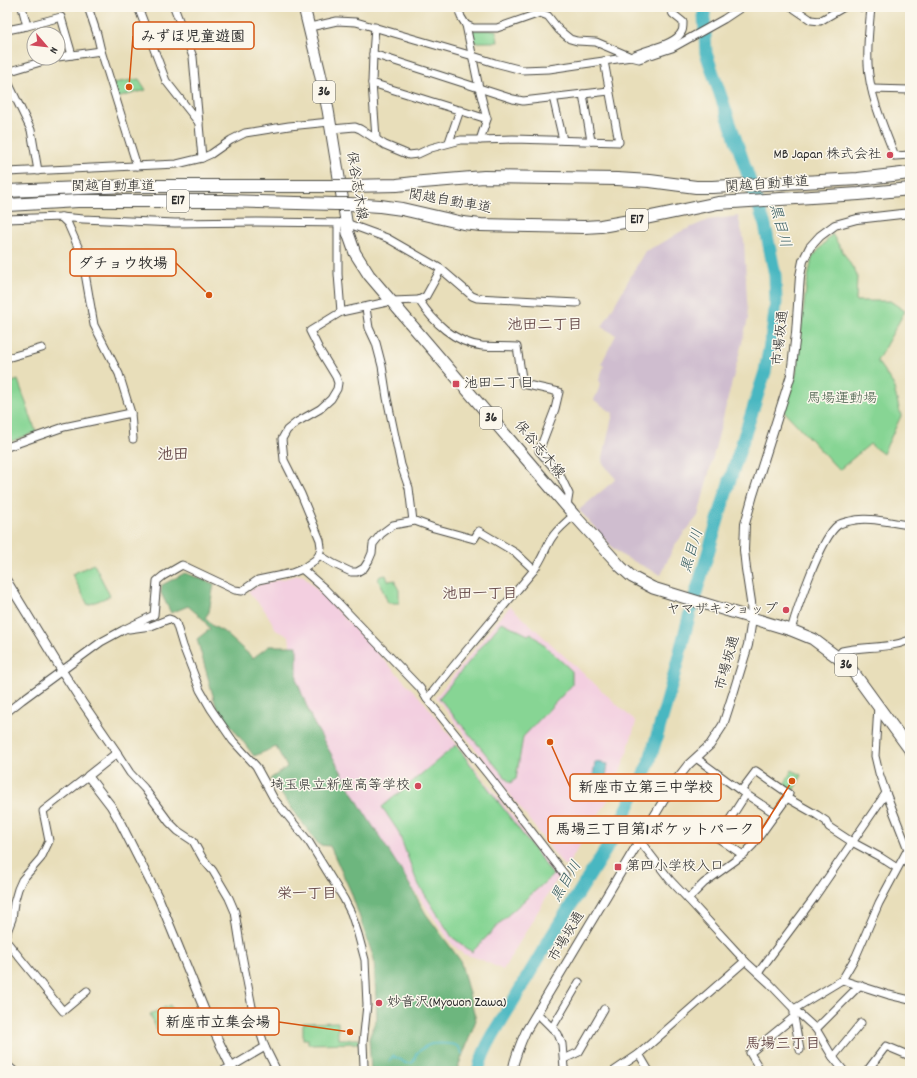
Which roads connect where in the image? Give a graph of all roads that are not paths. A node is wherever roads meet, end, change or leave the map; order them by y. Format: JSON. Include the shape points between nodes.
{"nodes":[{"id":1,"x":22,"y":7,"type":"edge"},
{"id":2,"x":88,"y":7,"type":"edge"},
{"id":3,"x":138,"y":7,"type":"edge"},
{"id":4,"x":175,"y":7,"type":"edge"},
{"id":5,"x":304,"y":7,"type":"edge"},
{"id":6,"x":458,"y":7,"type":"edge"},
{"id":7,"x":669,"y":7,"type":"edge"},
{"id":8,"x":742,"y":7,"type":"edge"},
{"id":9,"x":792,"y":7,"type":"edge"},
{"id":10,"x":844,"y":7,"type":"edge"},
{"id":11,"x":861,"y":7,"type":"edge"},
{"id":12,"x":871,"y":8,"type":"edge"},
{"id":13,"x":674,"y":10,"type":"edge"},
{"id":14,"x":466,"y":25,"type":"junction"},
{"id":15,"x":26,"y":26,"type":"edge"},
{"id":16,"x":27,"y":26,"type":"joint"},
{"id":17,"x":64,"y":26,"type":"edge"},
{"id":18,"x":310,"y":27,"type":"junction"},
{"id":19,"x":375,"y":27,"type":"junction"},
{"id":20,"x":7,"y":30,"type":"edge"},
{"id":21,"x":66,"y":34,"type":"edge"},
{"id":22,"x":101,"y":52,"type":"junction"},
{"id":23,"x":373,"y":54,"type":"junction"},
{"id":24,"x":72,"y":55,"type":"junction"},
{"id":25,"x":66,"y":56,"type":"edge"},
{"id":26,"x":473,"y":56,"type":"junction"},
{"id":27,"x":631,"y":57,"type":"junction"},
{"id":28,"x":604,"y":61,"type":"junction"},
{"id":29,"x":27,"y":66,"type":"edge"},
{"id":30,"x":7,"y":72,"type":"edge"},
{"id":31,"x":7,"y":80,"type":"edge"},
{"id":32,"x":372,"y":82,"type":"junction"},
{"id":33,"x":479,"y":88,"type":"junction"},
{"id":34,"x":872,"y":89,"type":"junction"},
{"id":35,"x":910,"y":90,"type":"edge"},
{"id":36,"x":609,"y":91,"type":"junction"},
{"id":37,"x":583,"y":94,"type":"junction"},
{"id":38,"x":553,"y":98,"type":"junction"},
{"id":39,"x":460,"y":110,"type":"junction"},
{"id":40,"x":486,"y":119,"type":"junction"},
{"id":41,"x":200,"y":123,"type":"junction"},
{"id":42,"x":331,"y":126,"type":"junction"},
{"id":43,"x":376,"y":138,"type":"junction"},
{"id":44,"x":480,"y":140,"type":"junction"},
{"id":45,"x":563,"y":140,"type":"junction"},
{"id":46,"x":591,"y":141,"type":"junction"},
{"id":47,"x":449,"y":142,"type":"junction"},
{"id":48,"x":910,"y":156,"type":"edge"},
{"id":49,"x":202,"y":158,"type":"junction"},
{"id":50,"x":137,"y":166,"type":"junction"},
{"id":51,"x":38,"y":171,"type":"junction"},
{"id":52,"x":7,"y":172,"type":"edge"},
{"id":53,"x":910,"y":173,"type":"edge"},
{"id":54,"x":910,"y":189,"type":"edge"},
{"id":55,"x":7,"y":191,"type":"edge"},
{"id":56,"x":7,"y":205,"type":"edge"},
{"id":57,"x":910,"y":213,"type":"edge"},
{"id":58,"x":61,"y":217,"type":"junction"},
{"id":59,"x":7,"y":219,"type":"edge"},
{"id":60,"x":342,"y":223,"type":"junction"},
{"id":61,"x":441,"y":269,"type":"junction"},
{"id":62,"x":419,"y":300,"type":"junction"},
{"id":63,"x":392,"y":301,"type":"junction"},
{"id":64,"x":577,"y":303,"type":"dead end"},
{"id":65,"x":366,"y":308,"type":"junction"},
{"id":66,"x":341,"y":312,"type":"junction"},
{"id":67,"x":42,"y":348,"type":"dead end"},
{"id":68,"x":7,"y":358,"type":"edge"},
{"id":69,"x":131,"y":413,"type":"junction"},
{"id":70,"x":133,"y":439,"type":"dead end"},
{"id":71,"x":7,"y":447,"type":"edge"},
{"id":72,"x":567,"y":506,"type":"junction"},
{"id":73,"x":574,"y":515,"type":"junction"},
{"id":74,"x":413,"y":521,"type":"junction"},
{"id":75,"x":910,"y":525,"type":"edge"},
{"id":76,"x":319,"y":555,"type":"junction"},
{"id":77,"x":302,"y":569,"type":"junction"},
{"id":78,"x":534,"y":570,"type":"junction"},
{"id":79,"x":7,"y":581,"type":"edge"},
{"id":80,"x":752,"y":619,"type":"junction"},
{"id":81,"x":122,"y":630,"type":"junction"},
{"id":82,"x":791,"y":630,"type":"junction"},
{"id":83,"x":910,"y":640,"type":"edge"},
{"id":84,"x":837,"y":657,"type":"junction"},
{"id":85,"x":62,"y":671,"type":"junction"},
{"id":86,"x":427,"y":699,"type":"junction"},
{"id":87,"x":878,"y":706,"type":"junction"},
{"id":88,"x":7,"y":712,"type":"edge"},
{"id":89,"x":910,"y":750,"type":"edge"},
{"id":90,"x":117,"y":753,"type":"junction"},
{"id":91,"x":696,"y":758,"type":"junction"},
{"id":92,"x":88,"y":776,"type":"junction"},
{"id":93,"x":743,"y":792,"type":"junction"},
{"id":94,"x":886,"y":793,"type":"junction"},
{"id":95,"x":787,"y":798,"type":"junction"},
{"id":96,"x":776,"y":814,"type":"junction"},
{"id":97,"x":640,"y":841,"type":"junction"},
{"id":98,"x":852,"y":842,"type":"junction"},
{"id":99,"x":908,"y":846,"type":"edge"},
{"id":100,"x":743,"y":856,"type":"junction"},
{"id":101,"x":897,"y":868,"type":"junction"},
{"id":102,"x":565,"y":875,"type":"dead end"},
{"id":103,"x":688,"y":899,"type":"junction"},
{"id":104,"x":7,"y":932,"type":"edge"},
{"id":105,"x":7,"y":942,"type":"edge"},
{"id":106,"x":745,"y":961,"type":"junction"},
{"id":107,"x":758,"y":973,"type":"junction"},
{"id":108,"x":842,"y":980,"type":"junction"},
{"id":109,"x":580,"y":982,"type":"dead end"},
{"id":110,"x":860,"y":985,"type":"junction"},
{"id":111,"x":87,"y":991,"type":"dead end"},
{"id":112,"x":910,"y":1000,"type":"edge"},
{"id":113,"x":604,"y":1009,"type":"dead end"},
{"id":114,"x":794,"y":1009,"type":"junction"},
{"id":115,"x":537,"y":1013,"type":"junction"},
{"id":116,"x":794,"y":1017,"type":"junction"},
{"id":117,"x":861,"y":1023,"type":"dead end"},
{"id":118,"x":552,"y":1028,"type":"junction"},
{"id":119,"x":816,"y":1029,"type":"junction"},
{"id":120,"x":266,"y":1047,"type":"junction"},
{"id":121,"x":800,"y":1050,"type":"dead end"},
{"id":122,"x":639,"y":1054,"type":"junction"},
{"id":123,"x":910,"y":1056,"type":"edge"},
{"id":124,"x":833,"y":1057,"type":"junction"},
{"id":125,"x":564,"y":1059,"type":"junction"},
{"id":126,"x":7,"y":1065,"type":"edge"},
{"id":127,"x":232,"y":1069,"type":"edge"},
{"id":128,"x":14,"y":1071,"type":"edge"},
{"id":129,"x":222,"y":1071,"type":"edge"},
{"id":130,"x":277,"y":1071,"type":"edge"},
{"id":131,"x":365,"y":1071,"type":"edge"},
{"id":132,"x":512,"y":1071,"type":"edge"},
{"id":133,"x":566,"y":1071,"type":"edge"},
{"id":134,"x":614,"y":1071,"type":"edge"},
{"id":135,"x":649,"y":1071,"type":"edge"},
{"id":136,"x":761,"y":1071,"type":"edge"},
{"id":137,"x":844,"y":1071,"type":"edge"},
{"id":138,"x":867,"y":1071,"type":"edge"}],
"edges":[{"from":1,"to":16,"type":"street"},
{"from":2,"to":22,"type":"street"},
{"from":3,"to":41,"type":"street","via":[[166,81]]},
{"from":4,"to":41,"type":"street","via":[[193,57]]},
{"from":5,"to":18,"type":"main road","name":"保谷志木線","number":"36"},
{"from":6,"to":14,"type":"street"},
{"from":7,"to":13,"type":"street"},
{"from":8,"to":27,"type":"street","via":[[672,48],[639,59]]},
{"from":9,"to":10,"type":"street","via":[[812,20],[820,21]]},
{"from":11,"to":12,"type":"street"},
{"from":12,"to":34,"type":"street","via":[[867,39]]},
{"from":13,"to":27,"type":"street","via":[[683,22],[682,32],[662,46]]},
{"from":14,"to":26,"type":"street"},
{"from":14,"to":27,"type":"street","via":[[474,28],[497,28],[540,13],[548,16],[570,39],[596,42]]},
{"from":15,"to":20,"type":"street"},
{"from":16,"to":17,"type":"street","via":[[61,17]]},
{"from":18,"to":19,"type":"street","via":[[337,21]]},
{"from":18,"to":42,"type":"main road","name":"保谷志木線","number":"36"},
{"from":19,"to":23,"type":"street"},
{"from":19,"to":26,"type":"street"},
{"from":21,"to":24,"type":"street"},
{"from":22,"to":24,"type":"street"},
{"from":22,"to":50,"type":"street"},
{"from":23,"to":32,"type":"street"},
{"from":23,"to":33,"type":"street"},
{"from":24,"to":25,"type":"street"},
{"from":26,"to":28,"type":"street","via":[[522,70]]},
{"from":26,"to":33,"type":"street"},
{"from":27,"to":28,"type":"street"},
{"from":28,"to":36,"type":"street"},
{"from":29,"to":30,"type":"street"},
{"from":31,"to":51,"type":"street","via":[[31,130]]},
{"from":32,"to":39,"type":"street"},
{"from":32,"to":43,"type":"street"},
{"from":33,"to":38,"type":"street","via":[[523,101]]},
{"from":33,"to":40,"type":"street"},
{"from":34,"to":35,"type":"street"},
{"from":34,"to":48,"type":"street","via":[[895,156]]},
{"from":36,"to":37,"type":"street"},
{"from":36,"to":46,"type":"street","via":[[618,142]]},
{"from":37,"to":38,"type":"street"},
{"from":37,"to":46,"type":"street"},
{"from":38,"to":45,"type":"street"},
{"from":39,"to":40,"type":"street"},
{"from":39,"to":47,"type":"street"},
{"from":40,"to":44,"type":"street"},
{"from":41,"to":49,"type":"street"},
{"from":42,"to":43,"type":"street","via":[[355,127]]},
{"from":42,"to":49,"type":"street","via":[[265,129],[245,133]]},
{"from":42,"to":60,"type":"main road","name":"保谷志木線","number":"36"},
{"from":43,"to":47,"type":"street","via":[[384,145],[409,155]]},
{"from":44,"to":45,"type":"street"},
{"from":44,"to":47,"type":"street"},
{"from":45,"to":46,"type":"street"},
{"from":49,"to":50,"type":"street","via":[[177,164]]},
{"from":50,"to":51,"type":"street"},
{"from":51,"to":52,"type":"street"},
{"from":53,"to":55,"type":"highway","name":"関越自動車道","number":"E17","bridge":true,"via":[[730,187],[696,187],[617,179],[484,177],[397,185],[129,186]]},
{"from":54,"to":56,"type":"highway","name":"関越自動車道","number":"E17","bridge":true,"via":[[718,203],[633,221],[584,227],[482,225],[402,209],[349,204],[78,201]]},
{"from":57,"to":80,"type":"street","name":"市場坂通","via":[[857,219],[835,225],[810,247],[803,261],[790,375],[745,524],[744,550]]},
{"from":58,"to":59,"type":"street"},
{"from":58,"to":60,"type":"street","via":[[175,222]]},
{"from":58,"to":69,"type":"street","via":[[68,224],[82,256],[94,325],[118,374]]},
{"from":60,"to":61,"type":"street","via":[[387,238]]},
{"from":60,"to":63,"type":"main road","name":"保谷志木線","number":"36","via":[[360,262]]},
{"from":60,"to":66,"type":"street","via":[[338,274]]},
{"from":61,"to":62,"type":"street","via":[[426,296]]},
{"from":61,"to":64,"type":"street","via":[[477,298]]},
{"from":62,"to":63,"type":"street"},
{"from":62,"to":72,"type":"street","via":[[438,324],[464,341],[482,346],[517,347],[523,384],[559,392],[539,451],[560,476],[569,494]]},
{"from":63,"to":65,"type":"street"},
{"from":63,"to":72,"type":"main road","name":"保谷志木線","number":"36"},
{"from":65,"to":66,"type":"street"},
{"from":65,"to":74,"type":"street","via":[[369,328],[382,366],[386,398],[401,465],[409,488]]},
{"from":66,"to":76,"type":"street","via":[[310,331],[336,377],[337,389],[320,409],[297,422],[287,430],[282,439],[284,460],[320,540]]},
{"from":67,"to":68,"type":"street"},
{"from":69,"to":70,"type":"street"},
{"from":69,"to":71,"type":"street","via":[[64,427]]},
{"from":72,"to":73,"type":"main road","name":"保谷志木線","number":"36"},
{"from":73,"to":78,"type":"street","via":[[556,532]]},
{"from":73,"to":80,"type":"main road","name":"保谷志木線","number":"36","via":[[626,572],[643,583]]},
{"from":74,"to":76,"type":"street","via":[[393,525],[381,534],[373,544],[364,568],[357,572],[351,572]]},
{"from":74,"to":78,"type":"street","via":[[474,539],[479,531],[516,553]]},
{"from":75,"to":82,"type":"street","via":[[866,519],[849,521],[838,526],[819,555]]},
{"from":76,"to":77,"type":"street"},
{"from":77,"to":81,"type":"street","via":[[258,580],[242,591],[182,565],[157,581],[154,615]]},
{"from":77,"to":86,"type":"street","via":[[420,688]]},
{"from":78,"to":86,"type":"street"},
{"from":79,"to":85,"type":"street"},
{"from":80,"to":82,"type":"main road","name":"保谷志木線","number":"36"},
{"from":80,"to":91,"type":"street","name":"市場坂通","via":[[748,645],[723,725],[710,745]]},
{"from":81,"to":85,"type":"street"},
{"from":81,"to":131,"type":"street","via":[[151,626],[169,619],[176,623],[200,690],[211,709],[233,741],[256,766],[274,799],[309,842],[344,899],[351,912],[365,960]]},
{"from":82,"to":84,"type":"main road","name":"保谷志木線","number":"36","via":[[814,639]]},
{"from":83,"to":84,"type":"street","via":[[893,646],[842,651]]},
{"from":84,"to":87,"type":"main road","name":"保谷志木線","number":"36","via":[[854,673]]},
{"from":85,"to":88,"type":"street"},
{"from":85,"to":90,"type":"street"},
{"from":86,"to":102,"type":"street"},
{"from":87,"to":89,"type":"main road","name":"保谷志木線","number":"36"},
{"from":87,"to":94,"type":"street","via":[[875,756]]},
{"from":90,"to":92,"type":"street"},
{"from":90,"to":120,"type":"street","via":[[169,822],[193,841],[229,898],[235,912],[252,1007]]},
{"from":91,"to":93,"type":"street"},
{"from":91,"to":97,"type":"street","name":"市場坂通","via":[[680,774]]},
{"from":92,"to":104,"type":"street","via":[[43,811],[49,841],[41,858],[22,880]]},
{"from":92,"to":127,"type":"street","via":[[119,820],[159,899],[209,1021]]},
{"from":93,"to":95,"type":"street","via":[[756,770],[789,794]]},
{"from":93,"to":96,"type":"street"},
{"from":93,"to":100,"type":"street","via":[[718,838]]},
{"from":94,"to":98,"type":"street"},
{"from":94,"to":99,"type":"street"},
{"from":95,"to":96,"type":"street"},
{"from":95,"to":98,"type":"street","via":[[818,815],[829,827]]},
{"from":96,"to":100,"type":"street"},
{"from":97,"to":103,"type":"street"},
{"from":97,"to":115,"type":"street","name":"市場坂通"},
{"from":98,"to":101,"type":"street"},
{"from":98,"to":107,"type":"street"},
{"from":99,"to":101,"type":"street"},
{"from":100,"to":103,"type":"street","via":[[704,883]]},
{"from":101,"to":108,"type":"street"},
{"from":103,"to":106,"type":"street"},
{"from":105,"to":111,"type":"street","via":[[63,1011]]},
{"from":106,"to":107,"type":"street"},
{"from":106,"to":122,"type":"street"},
{"from":107,"to":114,"type":"street"},
{"from":108,"to":110,"type":"street"},
{"from":108,"to":114,"type":"street"},
{"from":109,"to":118,"type":"street"},
{"from":110,"to":112,"type":"street"},
{"from":110,"to":119,"type":"street"},
{"from":113,"to":125,"type":"street","via":[[579,1052]]},
{"from":114,"to":116,"type":"street"},
{"from":114,"to":119,"type":"street"},
{"from":115,"to":118,"type":"street"},
{"from":115,"to":132,"type":"street","name":"市場坂通","via":[[521,1043]]},
{"from":116,"to":121,"type":"street"},
{"from":116,"to":136,"type":"street","via":[[750,1054]]},
{"from":117,"to":124,"type":"street"},
{"from":118,"to":125,"type":"street","via":[[562,1044]]},
{"from":119,"to":124,"type":"street"},
{"from":120,"to":127,"type":"street"},
{"from":120,"to":130,"type":"street"},
{"from":122,"to":134,"type":"street"},
{"from":122,"to":135,"type":"street"},
{"from":123,"to":138,"type":"street","via":[[886,1046]]},
{"from":124,"to":137,"type":"street"},
{"from":125,"to":133,"type":"street"},
{"from":126,"to":128,"type":"street"},
{"from":127,"to":129,"type":"street"}]}
